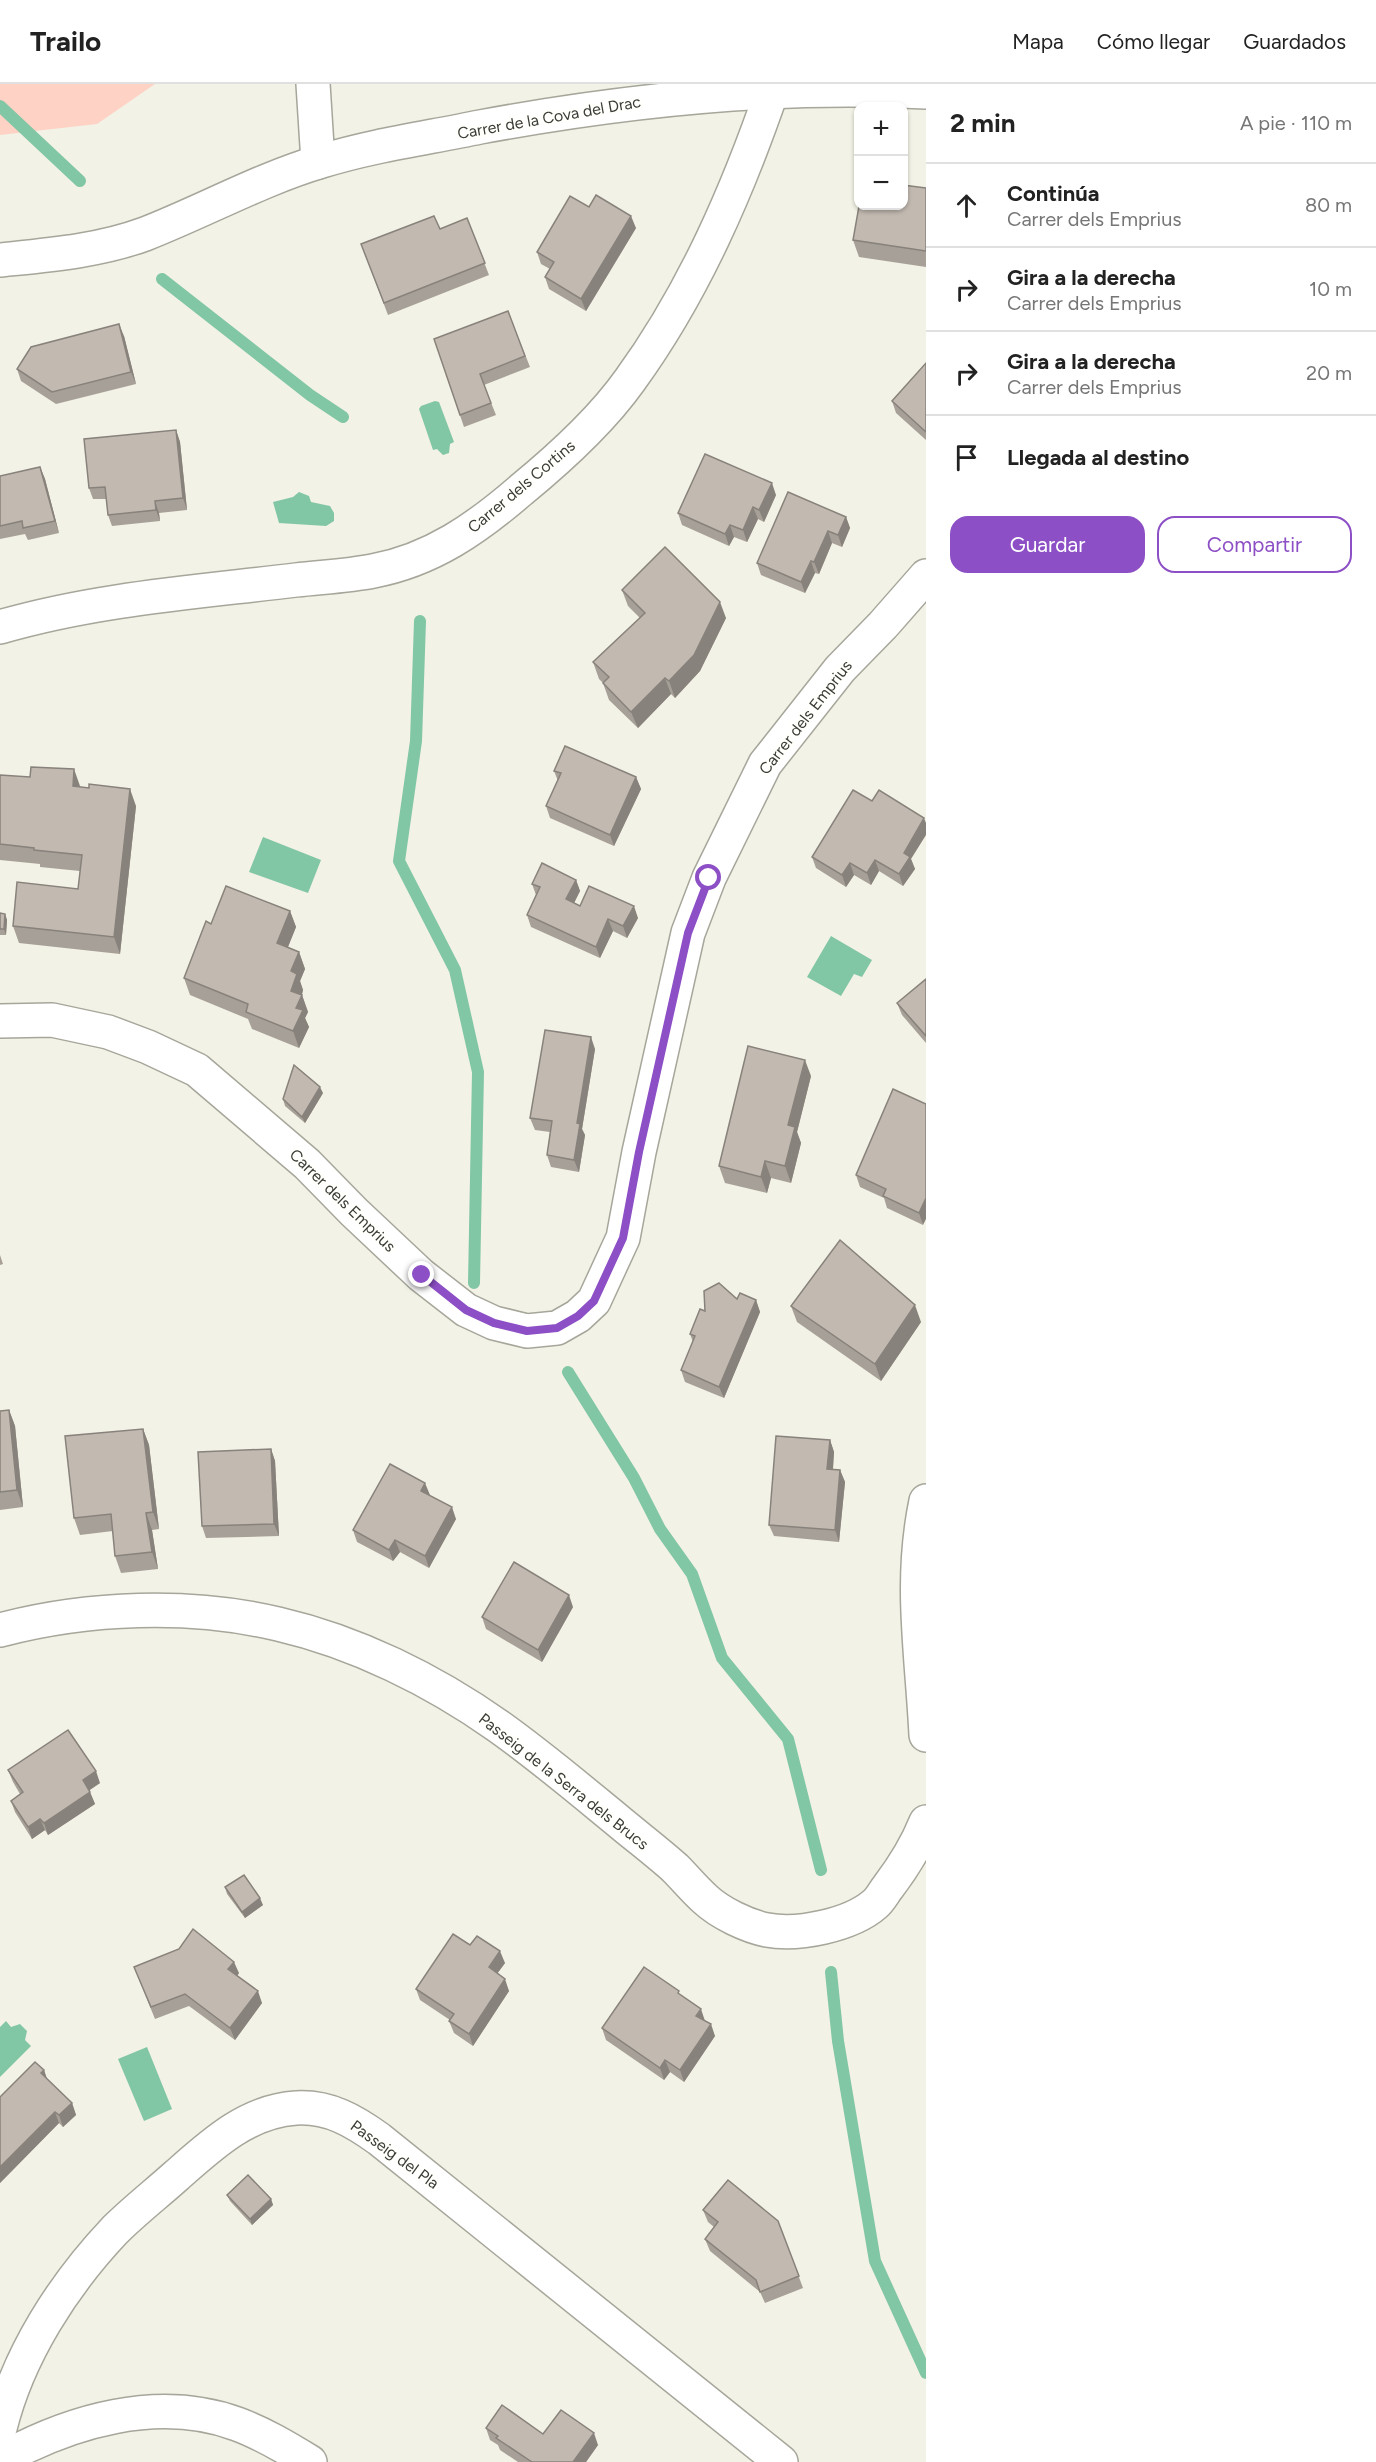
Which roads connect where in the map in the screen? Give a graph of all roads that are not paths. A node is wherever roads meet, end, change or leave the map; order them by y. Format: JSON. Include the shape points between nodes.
{"nodes":[{"id":1,"x":313,"y":84,"type":"edge"},
{"id":2,"x":773,"y":88,"type":"junction"},
{"id":3,"x":926,"y":92,"type":"edge"},
{"id":4,"x":318,"y":162,"type":"junction"},
{"id":5,"x":0,"y":260,"type":"edge"},
{"id":6,"x":926,"y":576,"type":"edge"},
{"id":7,"x":0,"y":627,"type":"edge"},
{"id":8,"x":0,"y":1021,"type":"edge"},
{"id":9,"x":926,"y":1501,"type":"edge"},
{"id":10,"x":0,"y":1630,"type":"edge"},
{"id":11,"x":926,"y":1735,"type":"edge"},
{"id":12,"x":926,"y":1822,"type":"edge"},
{"id":13,"x":0,"y":2428,"type":"edge"},
{"id":14,"x":0,"y":2460,"type":"edge"},
{"id":15,"x":309,"y":2462,"type":"edge"},
{"id":16,"x":781,"y":2462,"type":"edge"}],
"edges":[{"from":1,"to":4,"type":"street"},
{"from":2,"to":3,"type":"street","name":"Carrer de la Cova del Drac"},
{"from":2,"to":4,"type":"street","name":"Carrer de la Cova del Drac","via":[[569,111],[366,147]]},
{"from":2,"to":7,"type":"street","name":"Carrer dels Cortins","via":[[752,149],[691,284],[630,381],[547,469],[459,538],[422,556],[374,571],[109,603]]},
{"from":4,"to":5,"type":"street","name":"Carrer de la Cova del Drac","via":[[143,234],[71,254]]},
{"from":6,"to":8,"type":"street","name":"Carrer dels Emprius","via":[[840,669],[765,764],[709,878],[688,933],[623,1238],[594,1301],[557,1328],[527,1331],[494,1323],[466,1310],[422,1275],[307,1164],[197,1070],[108,1032],[52,1020]]},
{"from":9,"to":11,"type":"street","via":[[918,1539],[916,1610]]},
{"from":10,"to":12,"type":"street","name":"Passeig de la Serra dels Brucs","via":[[59,1618],[172,1612],[279,1624],[341,1644],[399,1668],[498,1726],[674,1867],[707,1901],[739,1920],[767,1930],[797,1932],[823,1927],[852,1918],[875,1904],[916,1848]]},
{"from":13,"to":16,"type":"street","name":"Passeig del Pla","via":[[22,2365],[55,2306],[86,2262],[117,2229],[212,2145],[238,2126],[266,2114],[296,2108],[323,2110],[352,2120],[379,2139]]},
{"from":14,"to":15,"type":"street","via":[[35,2440],[74,2427],[154,2411],[196,2414],[237,2424]]}]}
